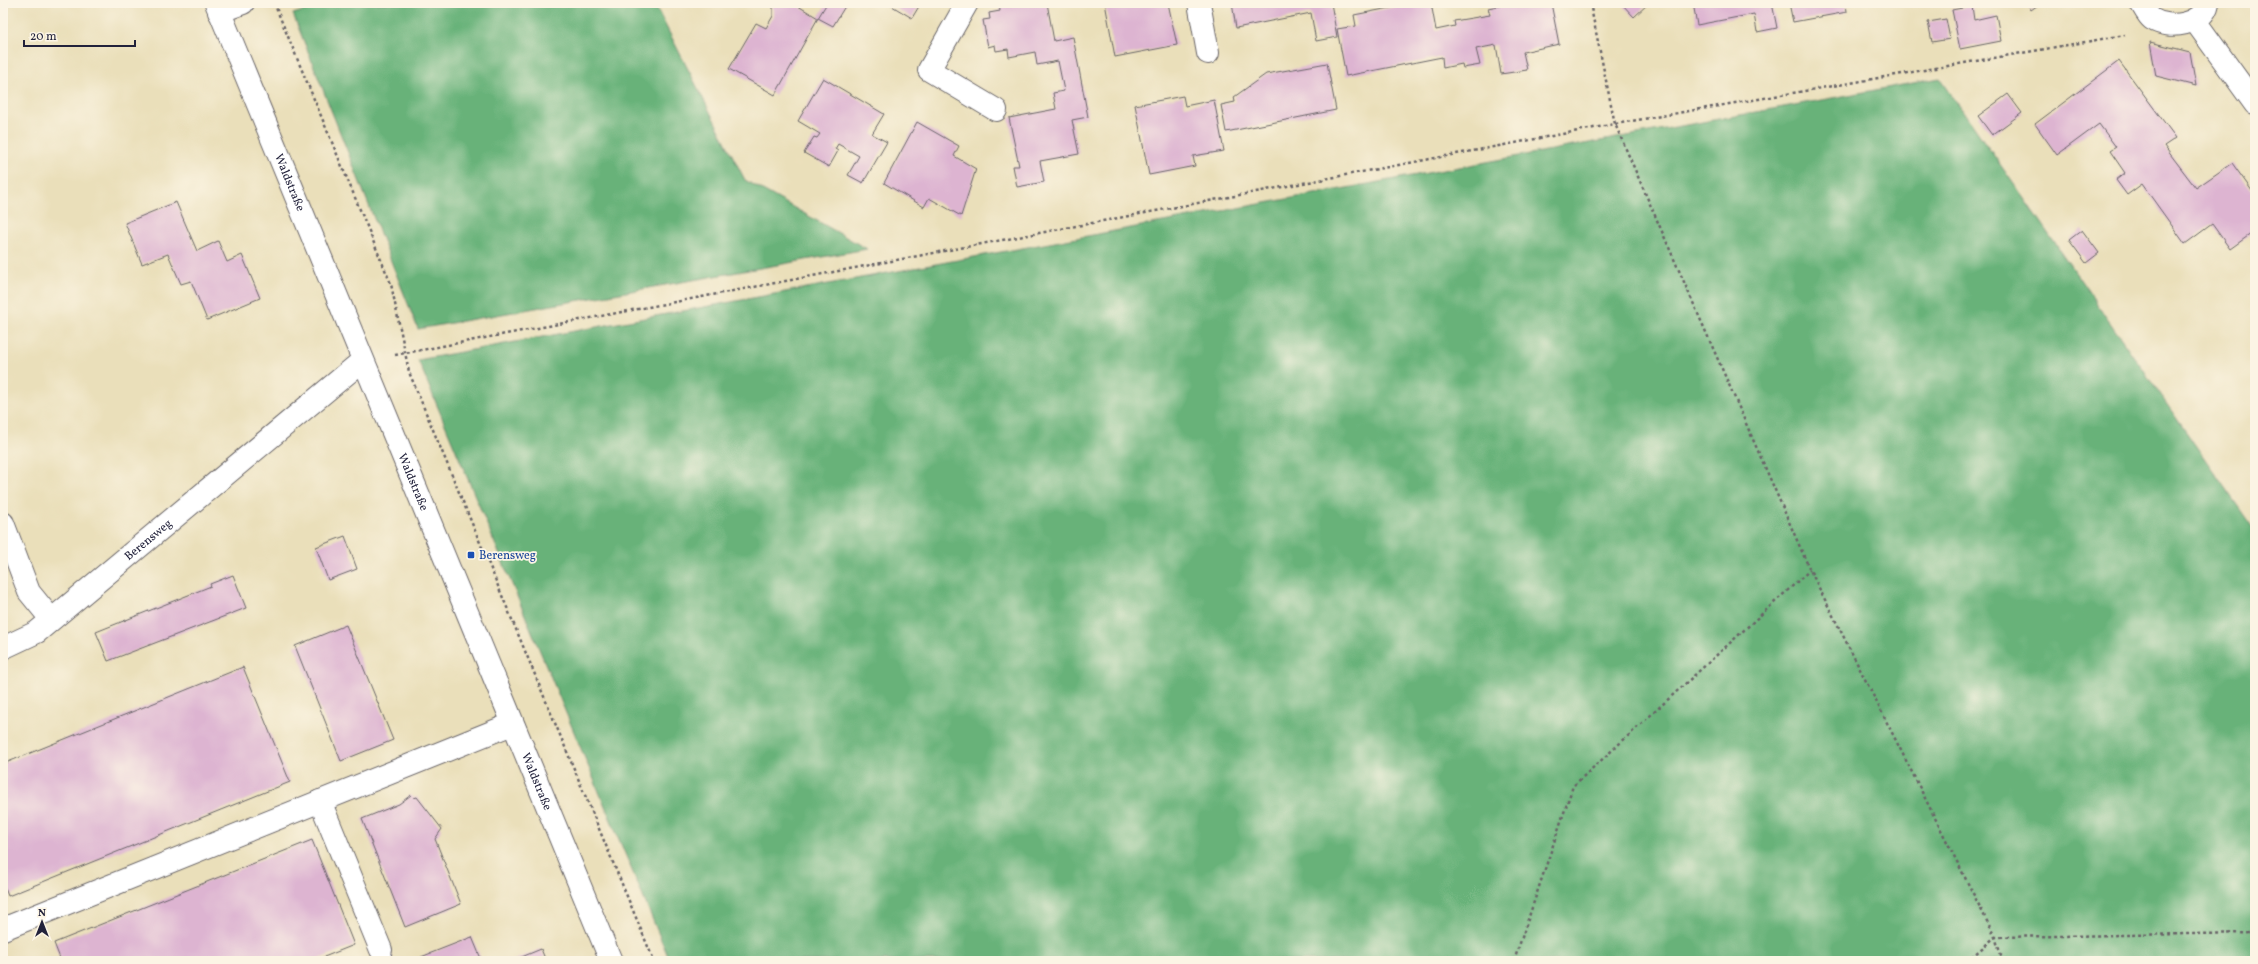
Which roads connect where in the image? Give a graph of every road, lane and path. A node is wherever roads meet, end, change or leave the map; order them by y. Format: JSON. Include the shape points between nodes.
{"nodes":[{"id":1,"x":243,"y":3,"type":"edge"},
{"id":2,"x":274,"y":3,"type":"edge"},
{"id":3,"x":967,"y":3,"type":"edge"},
{"id":4,"x":1199,"y":3,"type":"edge"},
{"id":5,"x":1590,"y":3,"type":"edge"},
{"id":6,"x":2208,"y":3,"type":"edge"},
{"id":7,"x":218,"y":7,"type":"edge"},
{"id":8,"x":2146,"y":11,"type":"edge"},
{"id":9,"x":2194,"y":21,"type":"junction"},
{"id":10,"x":1208,"y":53,"type":"dead end"},
{"id":11,"x":2255,"y":104,"type":"edge"},
{"id":12,"x":996,"y":110,"type":"dead end"},
{"id":13,"x":1614,"y":124,"type":"junction"},
{"id":14,"x":405,"y":353,"type":"junction"},
{"id":15,"x":362,"y":361,"type":"junction"},
{"id":16,"x":3,"y":523,"type":"edge"},
{"id":17,"x":1810,"y":570,"type":"junction"},
{"id":18,"x":51,"y":620,"type":"junction"},
{"id":19,"x":3,"y":648,"type":"edge"},
{"id":20,"x":512,"y":724,"type":"junction"},
{"id":21,"x":320,"y":801,"type":"junction"},
{"id":22,"x":3,"y":929,"type":"edge"},
{"id":23,"x":2255,"y":933,"type":"edge"},
{"id":24,"x":1995,"y":937,"type":"junction"},
{"id":25,"x":381,"y":950,"type":"dead end"},
{"id":26,"x":611,"y":961,"type":"edge"},
{"id":27,"x":654,"y":961,"type":"edge"},
{"id":28,"x":1514,"y":961,"type":"edge"},
{"id":29,"x":1967,"y":961,"type":"edge"},
{"id":30,"x":2003,"y":961,"type":"edge"}],
"edges":[{"from":1,"to":7,"type":"street"},
{"from":2,"to":14,"type":"path","via":[[391,284]]},
{"from":3,"to":12,"type":"street","via":[[929,70]]},
{"from":4,"to":10,"type":"street"},
{"from":5,"to":13,"type":"path"},
{"from":6,"to":9,"type":"street"},
{"from":7,"to":15,"type":"street","name":"Waldstraße"},
{"from":8,"to":9,"type":"street","via":[[2172,26]]},
{"from":8,"to":13,"type":"path","via":[[2135,34]]},
{"from":9,"to":11,"type":"street"},
{"from":13,"to":14,"type":"path"},
{"from":13,"to":17,"type":"path"},
{"from":14,"to":15,"type":"path"},
{"from":14,"to":27,"type":"path","via":[[409,372]]},
{"from":15,"to":18,"type":"street","name":"Berensweg"},
{"from":15,"to":20,"type":"street","name":"Waldstraße"},
{"from":16,"to":18,"type":"street","via":[[29,592]]},
{"from":17,"to":24,"type":"path"},
{"from":17,"to":28,"type":"path","via":[[1573,786]]},
{"from":18,"to":19,"type":"street","name":"Berensweg","via":[[37,632]]},
{"from":20,"to":21,"type":"street"},
{"from":20,"to":26,"type":"street","name":"Waldstraße"},
{"from":21,"to":22,"type":"street"},
{"from":21,"to":25,"type":"street"},
{"from":23,"to":24,"type":"path"},
{"from":24,"to":29,"type":"path"},
{"from":24,"to":30,"type":"path"}]}
